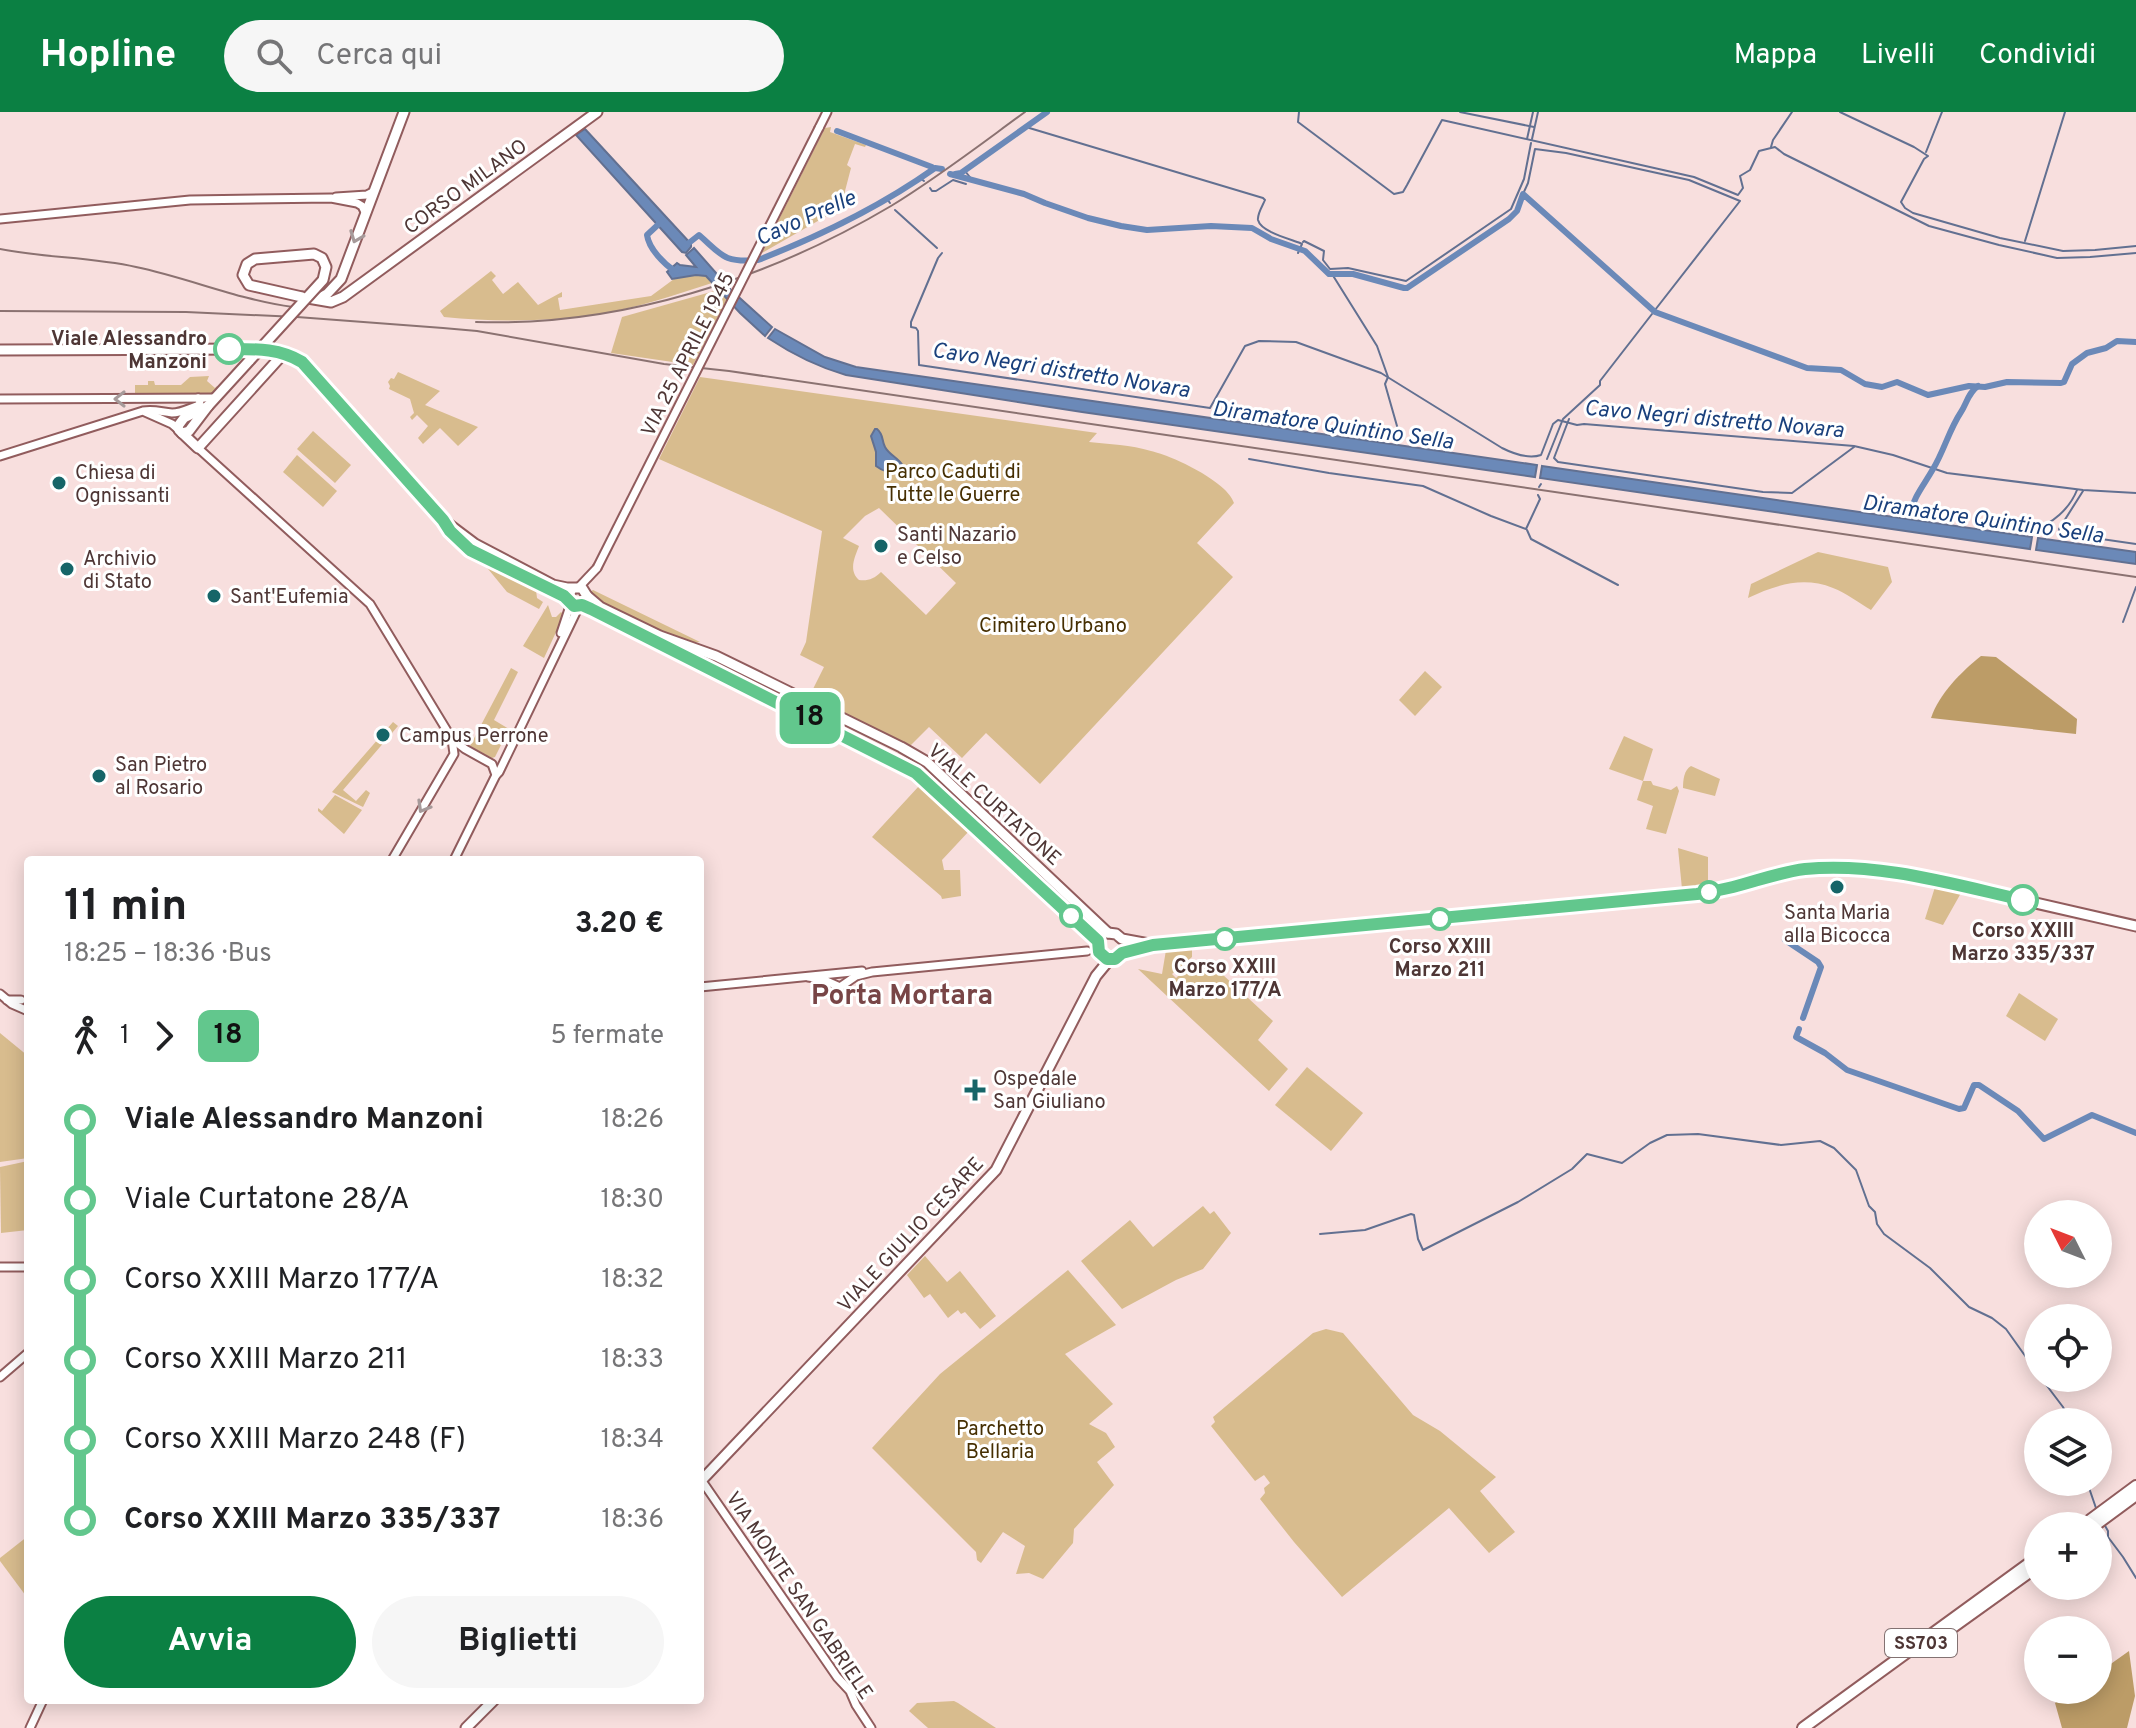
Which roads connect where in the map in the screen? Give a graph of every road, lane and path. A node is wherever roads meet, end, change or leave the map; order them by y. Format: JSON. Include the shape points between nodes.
{"nodes":[{"id":1,"x":404,"y":112,"type":"edge"},
{"id":2,"x":597,"y":112,"type":"edge"},
{"id":3,"x":827,"y":112,"type":"edge"},
{"id":4,"x":373,"y":192,"type":"junction"},
{"id":5,"x":331,"y":198,"type":"junction"},
{"id":6,"x":365,"y":212,"type":"junction"},
{"id":7,"x":0,"y":219,"type":"edge"},
{"id":8,"x":341,"y":279,"type":"junction"},
{"id":9,"x":354,"y":288,"type":"junction"},
{"id":10,"x":317,"y":299,"type":"junction"},
{"id":11,"x":0,"y":350,"type":"edge"},
{"id":12,"x":284,"y":353,"type":"junction"},
{"id":13,"x":198,"y":398,"type":"junction"},
{"id":14,"x":0,"y":399,"type":"edge"},
{"id":15,"x":211,"y":402,"type":"junction"},
{"id":16,"x":143,"y":411,"type":"junction"},
{"id":17,"x":186,"y":432,"type":"junction"},
{"id":18,"x":207,"y":438,"type":"junction"},
{"id":19,"x":198,"y":448,"type":"junction"},
{"id":20,"x":0,"y":456,"type":"edge"},
{"id":21,"x":578,"y":597,"type":"junction"},
{"id":22,"x":452,"y":739,"type":"junction"},
{"id":23,"x":462,"y":747,"type":"junction"},
{"id":24,"x":454,"y":754,"type":"junction"},
{"id":25,"x":492,"y":764,"type":"junction"},
{"id":26,"x":496,"y":775,"type":"junction"},
{"id":27,"x":394,"y":856,"type":"edge"},
{"id":28,"x":456,"y":856,"type":"edge"},
{"id":29,"x":2136,"y":926,"type":"edge"},
{"id":30,"x":1108,"y":933,"type":"junction"},
{"id":31,"x":1122,"y":939,"type":"junction"},
{"id":32,"x":1153,"y":945,"type":"junction"},
{"id":33,"x":1087,"y":951,"type":"joint"},
{"id":34,"x":1101,"y":951,"type":"junction"},
{"id":35,"x":1122,"y":953,"type":"junction"},
{"id":36,"x":808,"y":977,"type":"junction"},
{"id":37,"x":842,"y":977,"type":"junction"},
{"id":38,"x":834,"y":985,"type":"junction"},
{"id":39,"x":704,"y":987,"type":"edge"},
{"id":40,"x":0,"y":994,"type":"edge"},
{"id":41,"x":24,"y":1003,"type":"edge"},
{"id":42,"x":0,"y":1267,"type":"edge"},
{"id":43,"x":24,"y":1267,"type":"edge"},
{"id":44,"x":24,"y":1356,"type":"edge"},
{"id":45,"x":0,"y":1377,"type":"edge"},
{"id":46,"x":704,"y":1479,"type":"edge"},
{"id":47,"x":704,"y":1486,"type":"edge"},
{"id":48,"x":2136,"y":1486,"type":"edge"},
{"id":49,"x":2136,"y":1495,"type":"edge"},
{"id":50,"x":2107,"y":1512,"type":"edge"},
{"id":51,"x":2110,"y":1512,"type":"edge"},
{"id":52,"x":2024,"y":1567,"type":"edge"},
{"id":53,"x":2024,"y":1576,"type":"edge"},
{"id":54,"x":41,"y":1704,"type":"edge"},
{"id":55,"x":490,"y":1704,"type":"edge"},
{"id":56,"x":30,"y":1728,"type":"edge"},
{"id":57,"x":466,"y":1728,"type":"edge"},
{"id":58,"x":871,"y":1728,"type":"edge"},
{"id":59,"x":1803,"y":1728,"type":"edge"},
{"id":60,"x":1815,"y":1728,"type":"edge"}],
"edges":[{"from":1,"to":4,"type":"main road"},
{"from":2,"to":9,"type":"main road","name":"CORSO MILANO"},
{"from":3,"to":21,"type":"street","name":"VIA 25 APRILE 1945","bridge":true},
{"from":4,"to":5,"type":"street"},
{"from":4,"to":6,"type":"main road"},
{"from":5,"to":6,"type":"street","via":[[357,203]]},
{"from":5,"to":7,"type":"street","via":[[190,200]]},
{"from":6,"to":8,"type":"main road","one_way":true},
{"from":8,"to":9,"type":"main road","via":[[342,288]]},
{"from":8,"to":10,"type":"main road"},
{"from":9,"to":10,"type":"main road","name":"CORSO MILANO","via":[[331,302]]},
{"from":10,"to":15,"type":"main road","bridge":true,"via":[[302,297],[249,285],[243,275],[247,264],[310,254],[322,258],[326,267],[323,280],[250,360]]},
{"from":11,"to":12,"type":"main road"},
{"from":12,"to":18,"type":"main road"},
{"from":12,"to":21,"type":"main road","name":"VIALE CURTATONE","via":[[302,362],[443,520],[475,544]]},
{"from":13,"to":14,"type":"street","one_way":true},
{"from":13,"to":15,"type":"street"},
{"from":13,"to":16,"type":"street","via":[[199,405],[182,412]]},
{"from":15,"to":17,"type":"main road","via":[[182,419],[178,426]]},
{"from":16,"to":17,"type":"street"},
{"from":16,"to":20,"type":"street"},
{"from":17,"to":18,"type":"main road"},
{"from":17,"to":19,"type":"main road"},
{"from":18,"to":19,"type":"main road"},
{"from":19,"to":22,"type":"street","via":[[370,604]]},
{"from":21,"to":25,"type":"street","via":[[502,757]]},
{"from":21,"to":26,"type":"street"},
{"from":21,"to":30,"type":"main road","name":"VIALE CURTATONE","via":[[716,656],[927,762]]},
{"from":21,"to":34,"type":"main road","name":"VIALE CURTATONE","via":[[916,773]]},
{"from":22,"to":23,"type":"street"},
{"from":22,"to":24,"type":"street"},
{"from":23,"to":24,"type":"street"},
{"from":23,"to":25,"type":"street"},
{"from":24,"to":27,"type":"street","one_way":true},
{"from":25,"to":26,"type":"street"},
{"from":26,"to":28,"type":"street"},
{"from":29,"to":32,"type":"main road","via":[[1926,878],[1825,868],[1697,894]]},
{"from":30,"to":31,"type":"main road"},
{"from":30,"to":34,"type":"main road"},
{"from":31,"to":32,"type":"main road"},
{"from":31,"to":35,"type":"main road"},
{"from":32,"to":35,"type":"main road"},
{"from":33,"to":34,"type":"main road"},
{"from":33,"to":37,"type":"street"},
{"from":34,"to":35,"type":"main road"},
{"from":34,"to":46,"type":"main road","name":"VIALE GIULIO CESARE","via":[[1096,976],[996,1170]]},
{"from":36,"to":37,"type":"street"},
{"from":36,"to":38,"type":"street"},
{"from":36,"to":39,"type":"street"},
{"from":37,"to":38,"type":"street","via":[[840,987]]},
{"from":37,"to":38,"type":"street","via":[[832,978]]},
{"from":40,"to":41,"type":"street"},
{"from":42,"to":43,"type":"street"},
{"from":44,"to":45,"type":"street"},
{"from":47,"to":58,"type":"street","name":"VIA MONTE SAN GABRIELE"},
{"from":48,"to":50,"type":"highway"},
{"from":49,"to":51,"type":"highway"},
{"from":52,"to":59,"type":"highway","number":"SS703"},
{"from":53,"to":60,"type":"highway","number":"SS703"},
{"from":54,"to":56,"type":"street"},
{"from":55,"to":57,"type":"main road"}]}
